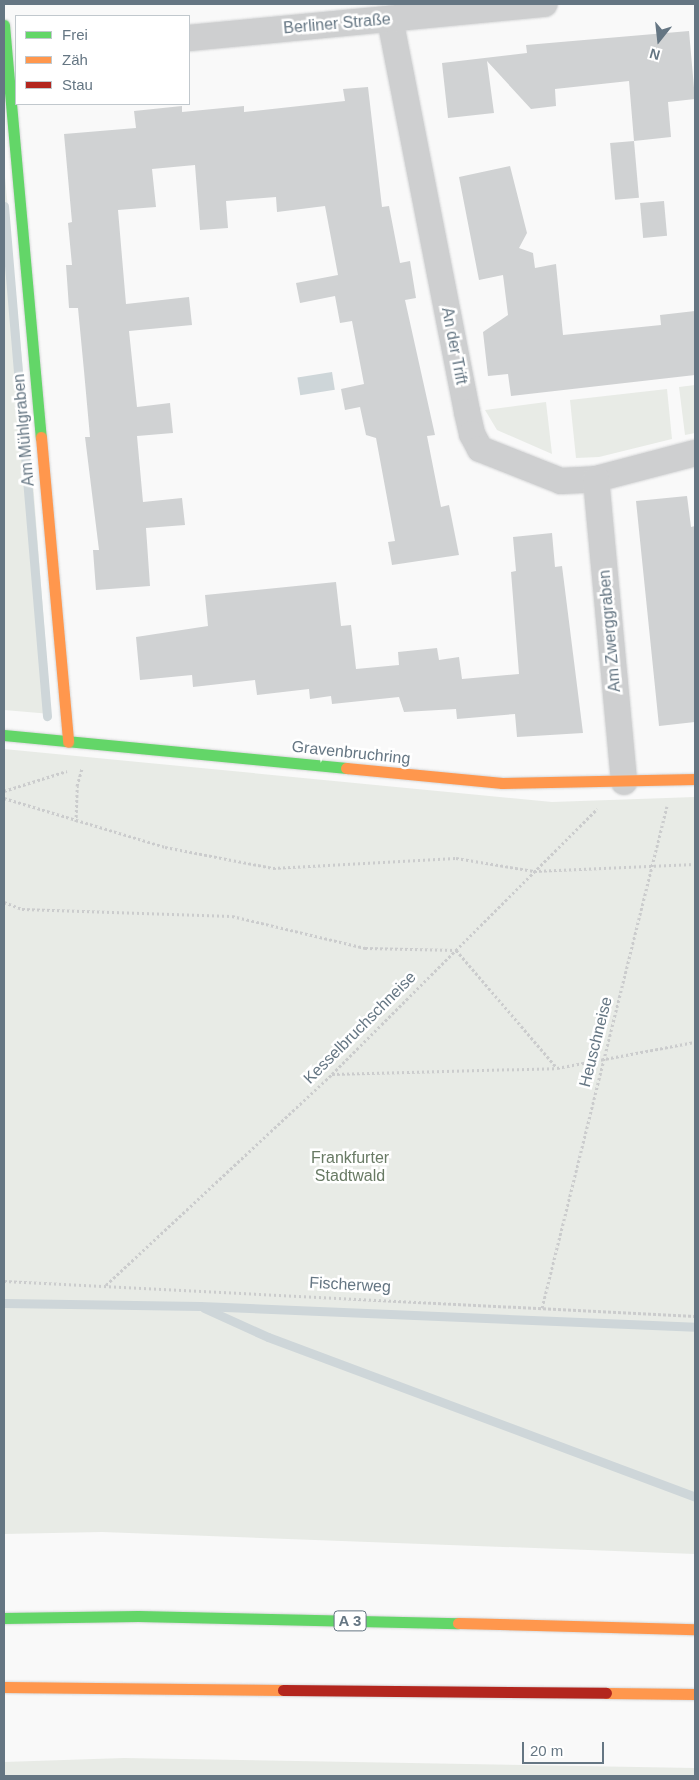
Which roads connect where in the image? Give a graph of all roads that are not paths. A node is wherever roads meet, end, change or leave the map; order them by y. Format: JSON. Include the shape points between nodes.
{"nodes":[{"id":1,"x":544,"y":4,"type":"edge"},
{"id":2,"x":390,"y":20,"type":"junction"},
{"id":3,"x":4,"y":25,"type":"edge"},
{"id":4,"x":190,"y":38,"type":"edge"},
{"id":5,"x":11,"y":54,"type":"edge"},
{"id":6,"x":15,"y":102,"type":"edge"},
{"id":7,"x":15,"y":105,"type":"edge"},
{"id":8,"x":695,"y":453,"type":"edge"},
{"id":9,"x":596,"y":479,"type":"junction"},
{"id":10,"x":4,"y":735,"type":"edge"},
{"id":11,"x":68,"y":742,"type":"junction"},
{"id":12,"x":695,"y":779,"type":"edge"},
{"id":13,"x":624,"y":782,"type":"junction"},
{"id":14,"x":4,"y":1618,"type":"edge"},
{"id":15,"x":695,"y":1628,"type":"edge"},
{"id":16,"x":4,"y":1687,"type":"edge"},
{"id":17,"x":695,"y":1694,"type":"edge"}],
"edges":[{"from":1,"to":2,"type":"street","name":"Berliner Straße"},
{"from":2,"to":4,"type":"street","name":"Berliner Straße"},
{"from":2,"to":9,"type":"street","name":"An der Trift","via":[[472,434],[480,449],[550,479]]},
{"from":3,"to":5,"type":"main road","name":"Am Mühlgraben"},
{"from":5,"to":6,"type":"main road","name":"Am Mühlgraben"},
{"from":7,"to":11,"type":"main road","name":"Am Mühlgraben"},
{"from":8,"to":9,"type":"street","name":"An der Trift"},
{"from":9,"to":13,"type":"street","name":"Am Zwerggraben"},
{"from":10,"to":11,"type":"main road","name":"Gravenbruchring"},
{"from":11,"to":13,"type":"main road","name":"Gravenbruchring","via":[[502,783]]},
{"from":12,"to":13,"type":"main road","name":"Gravenbruchring"},
{"from":14,"to":15,"type":"main road","number":"A 3","via":[[148,1616]]},
{"from":16,"to":17,"type":"main road"}]}
